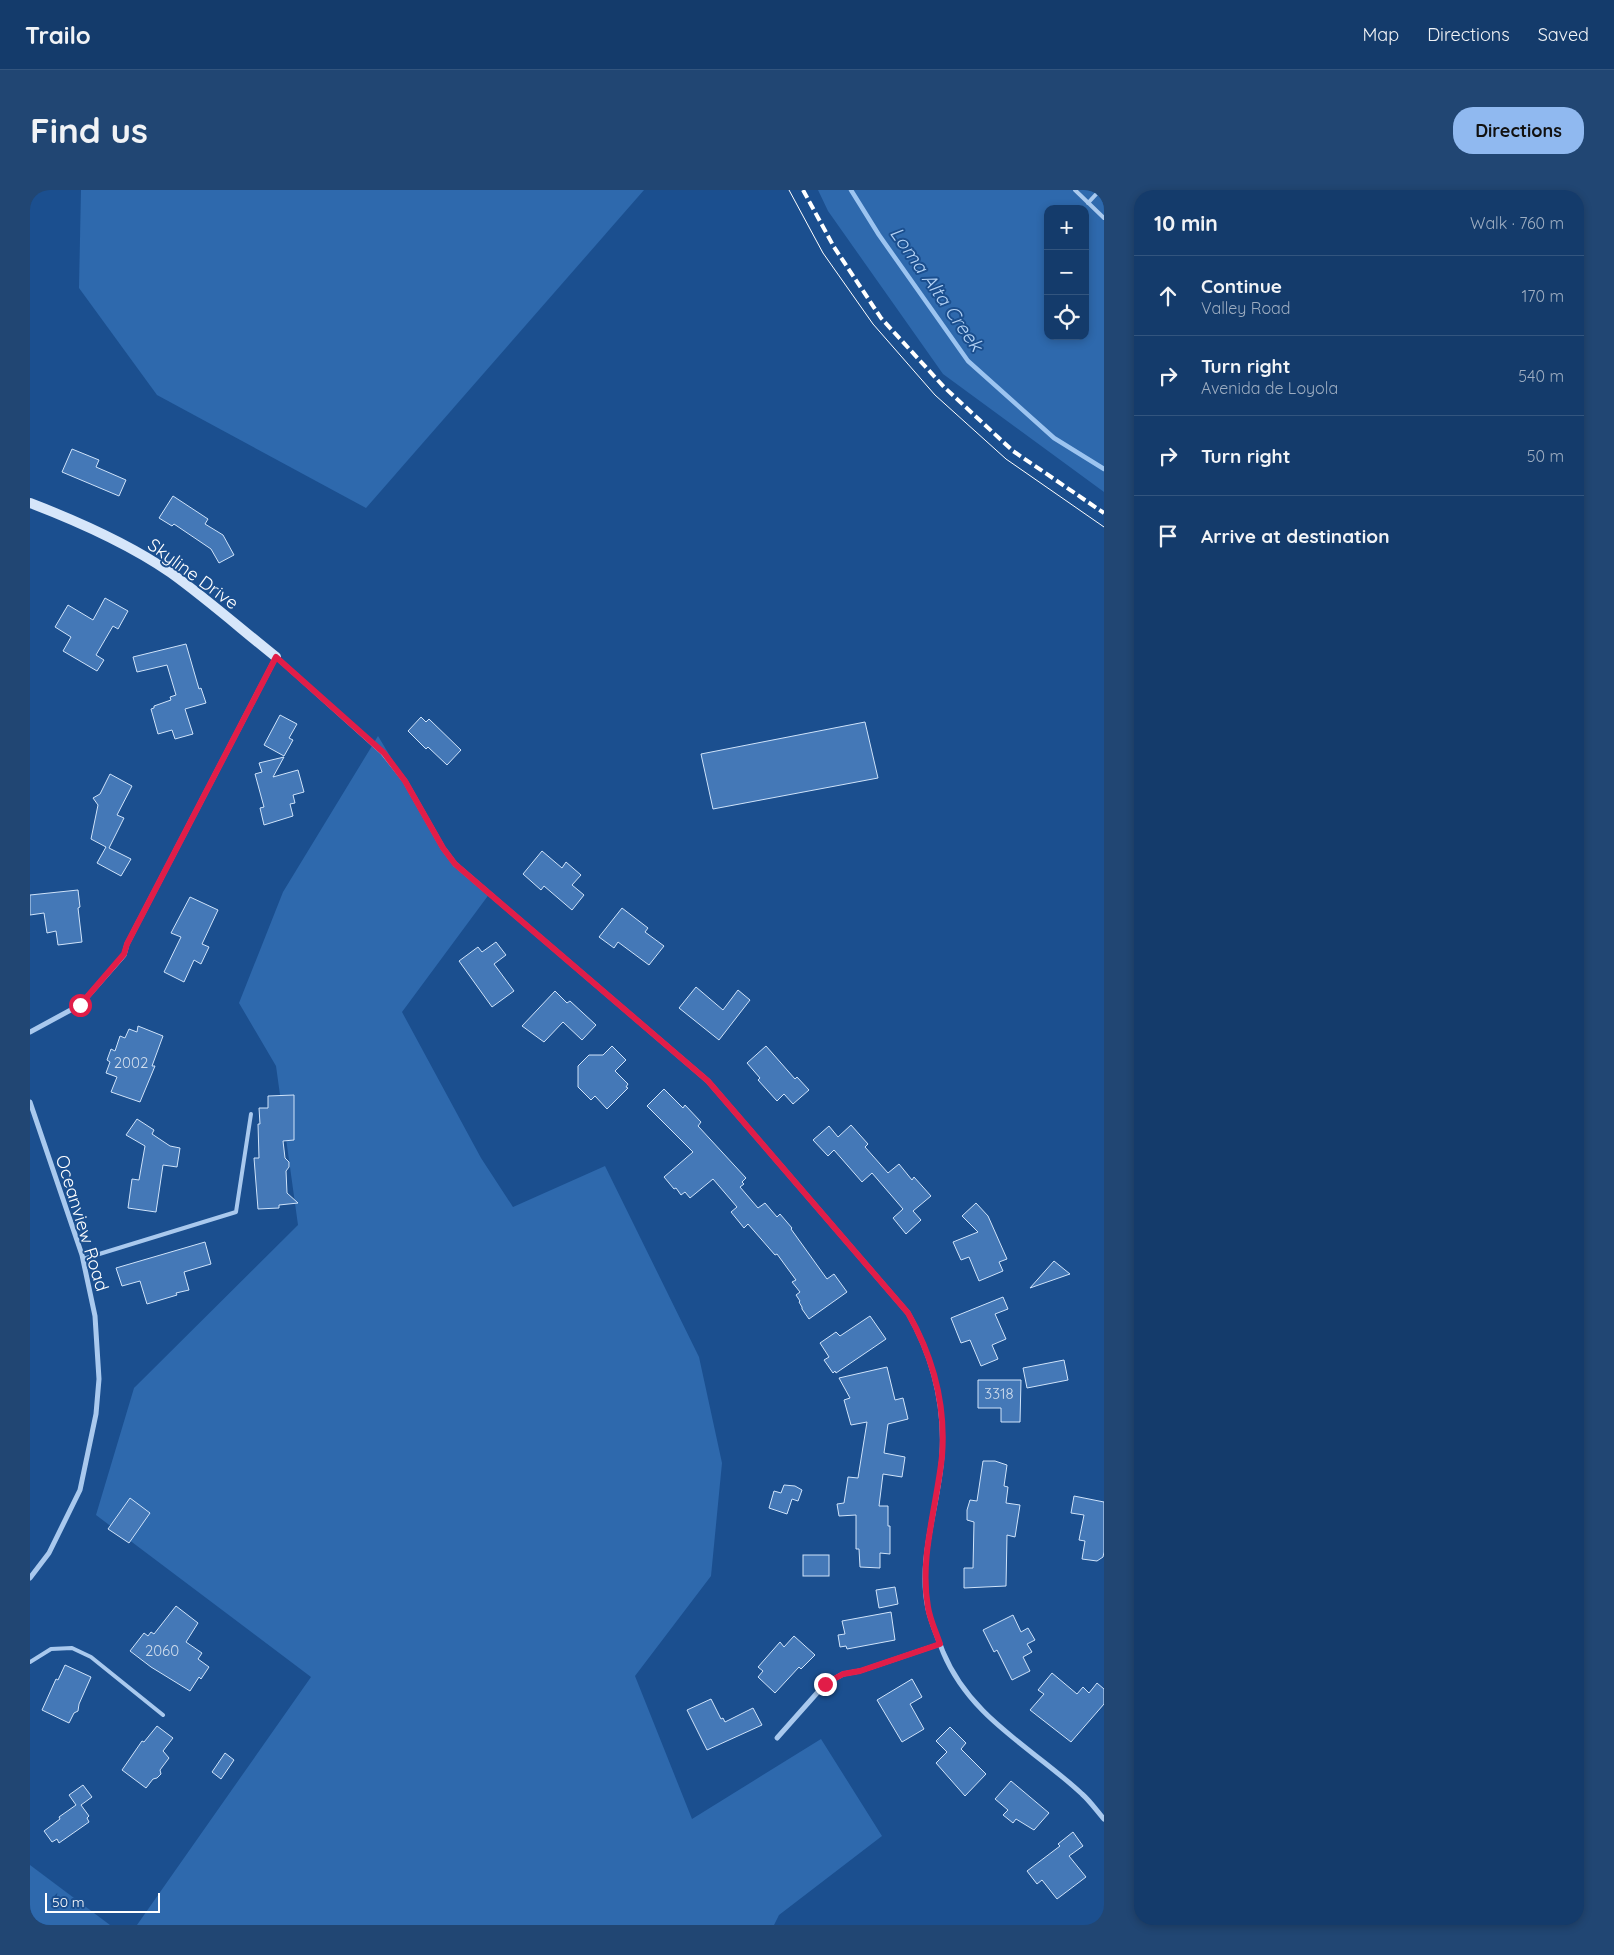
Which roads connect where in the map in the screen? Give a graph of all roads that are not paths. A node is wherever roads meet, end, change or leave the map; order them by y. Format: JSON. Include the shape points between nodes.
{"nodes":[{"id":1,"x":1075,"y":190,"type":"edge"},
{"id":2,"x":1100,"y":190,"type":"edge"},
{"id":3,"x":1088,"y":203,"type":"junction"},
{"id":4,"x":1104,"y":218,"type":"edge"},
{"id":5,"x":30,"y":503,"type":"edge"},
{"id":6,"x":276,"y":657,"type":"junction"},
{"id":7,"x":30,"y":1032,"type":"edge"},
{"id":8,"x":30,"y":1102,"type":"edge"},
{"id":9,"x":250,"y":1114,"type":"dead end"},
{"id":10,"x":82,"y":1259,"type":"junction"},
{"id":11,"x":30,"y":1578,"type":"edge"},
{"id":12,"x":940,"y":1644,"type":"junction"},
{"id":13,"x":30,"y":1662,"type":"edge"},
{"id":14,"x":164,"y":1715,"type":"dead end"},
{"id":15,"x":777,"y":1738,"type":"dead end"},
{"id":16,"x":1104,"y":1819,"type":"edge"}],
"edges":[{"from":1,"to":3,"type":"lane"},
{"from":2,"to":3,"type":"lane"},
{"from":3,"to":4,"type":"lane"},
{"from":5,"to":6,"type":"street","name":"Skyline Drive","via":[[62,515],[170,573]]},
{"from":6,"to":7,"type":"street","via":[[124,954],[80,1005]]},
{"from":6,"to":12,"type":"street","via":[[384,753],[405,781],[455,864],[708,1081],[908,1313],[919,1331],[937,1380],[941,1408],[942,1455],[926,1569],[928,1608]]},
{"from":8,"to":10,"type":"street","name":"Oceanview Road"},
{"from":9,"to":10,"type":"lane","via":[[236,1212]]},
{"from":10,"to":11,"type":"street","name":"Oceanview Road","via":[[95,1316],[96,1414],[80,1490],[49,1553]]},
{"from":12,"to":15,"type":"street","via":[[843,1674],[825,1684]]},
{"from":12,"to":16,"type":"street","via":[[970,1698],[1004,1731],[1082,1794]]},
{"from":13,"to":14,"type":"lane","via":[[51,1649],[72,1648],[92,1657]]}]}
